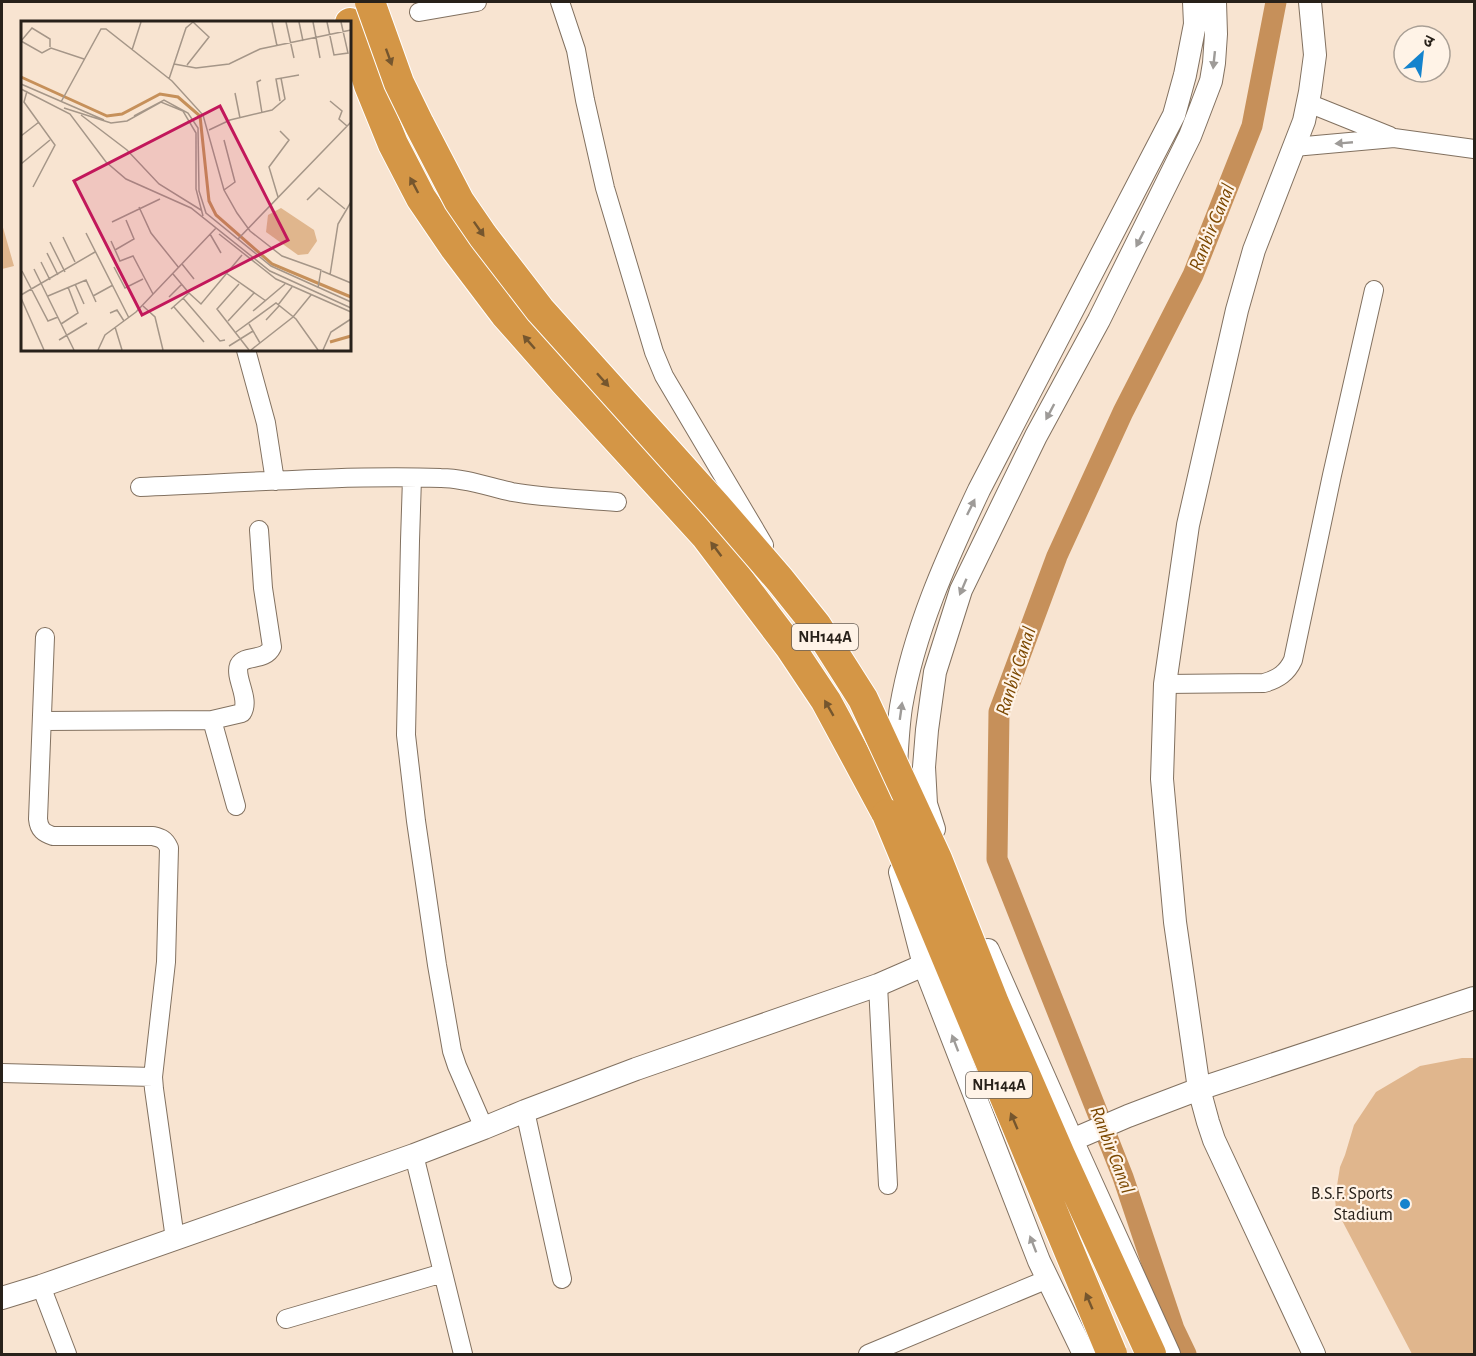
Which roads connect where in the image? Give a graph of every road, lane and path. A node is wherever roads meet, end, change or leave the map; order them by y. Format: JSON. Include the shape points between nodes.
{"nodes":[{"id":1,"x":343,"y":2,"type":"edge"},
{"id":2,"x":370,"y":2,"type":"edge"},
{"id":3,"x":477,"y":2,"type":"edge"},
{"id":4,"x":560,"y":2,"type":"edge"},
{"id":5,"x":1194,"y":2,"type":"edge"},
{"id":6,"x":1215,"y":2,"type":"edge"},
{"id":7,"x":1310,"y":2,"type":"edge"},
{"id":8,"x":419,"y":12,"type":"dead end"},
{"id":9,"x":348,"y":21,"type":"edge"},
{"id":10,"x":351,"y":29,"type":"edge"},
{"id":11,"x":1308,"y":103,"type":"junction"},
{"id":12,"x":1394,"y":138,"type":"junction"},
{"id":13,"x":1294,"y":147,"type":"junction"},
{"id":14,"x":1474,"y":149,"type":"edge"},
{"id":15,"x":1374,"y":290,"type":"dead end"},
{"id":16,"x":246,"y":351,"type":"edge"},
{"id":17,"x":412,"y":478,"type":"junction"},
{"id":18,"x":275,"y":481,"type":"junction"},
{"id":19,"x":140,"y":487,"type":"dead end"},
{"id":20,"x":617,"y":502,"type":"dead end"},
{"id":21,"x":259,"y":530,"type":"dead end"},
{"id":22,"x":45,"y":637,"type":"dead end"},
{"id":23,"x":1165,"y":684,"type":"junction"},
{"id":24,"x":212,"y":720,"type":"junction"},
{"id":25,"x":43,"y":721,"type":"junction"},
{"id":26,"x":897,"y":756,"type":"junction"},
{"id":27,"x":236,"y":806,"type":"dead end"},
{"id":28,"x":934,"y":828,"type":"junction"},
{"id":29,"x":987,"y":947,"type":"junction"},
{"id":30,"x":924,"y":965,"type":"junction"},
{"id":31,"x":878,"y":985,"type":"junction"},
{"id":32,"x":1474,"y":998,"type":"edge"},
{"id":33,"x":2,"y":1073,"type":"edge"},
{"id":34,"x":153,"y":1077,"type":"junction"},
{"id":35,"x":1199,"y":1089,"type":"junction"},
{"id":36,"x":525,"y":1111,"type":"junction"},
{"id":37,"x":484,"y":1128,"type":"junction"},
{"id":38,"x":1076,"y":1139,"type":"junction"},
{"id":39,"x":414,"y":1155,"type":"junction"},
{"id":40,"x":888,"y":1185,"type":"dead end"},
{"id":41,"x":175,"y":1239,"type":"junction"},
{"id":42,"x":443,"y":1272,"type":"junction"},
{"id":43,"x":562,"y":1279,"type":"dead end"},
{"id":44,"x":1048,"y":1279,"type":"junction"},
{"id":45,"x":41,"y":1286,"type":"junction"},
{"id":46,"x":2,"y":1299,"type":"edge"},
{"id":47,"x":286,"y":1319,"type":"dead end"},
{"id":48,"x":67,"y":1354,"type":"edge"},
{"id":49,"x":463,"y":1354,"type":"edge"},
{"id":50,"x":868,"y":1354,"type":"edge"},
{"id":51,"x":1084,"y":1354,"type":"edge"},
{"id":52,"x":1112,"y":1354,"type":"edge"},
{"id":53,"x":1151,"y":1354,"type":"edge"},
{"id":54,"x":1169,"y":1354,"type":"edge"},
{"id":55,"x":1314,"y":1354,"type":"edge"}],
"edges":[{"from":1,"to":9,"type":"highway","number":"NH144A"},
{"from":2,"to":53,"type":"highway","number":"NH144A","one_way":true,"bridge":true,"via":[[399,83],[459,201],[483,236],[540,310],[780,580],[816,625],[863,699],[937,859],[994,1003]]},
{"from":3,"to":8,"type":"street"},
{"from":4,"to":26,"type":"street","via":[[576,50],[605,188],[644,324],[664,376],[784,579]]},
{"from":26,"to":5,"type":"street","one_way":true,"via":[[907,677],[944,568],[979,490],[1174,115],[1195,24]]},
{"from":6,"to":28,"type":"street","one_way":true,"via":[[1211,81],[1190,136],[957,600],[935,672],[927,730],[924,767],[927,804]]},
{"from":7,"to":11,"type":"street","via":[[1314,54]]},
{"from":52,"to":10,"type":"highway","number":"NH144A","one_way":true,"bridge":true,"via":[[887,814],[826,701],[790,646],[705,535],[505,314],[455,248],[421,198],[393,144]]},
{"from":11,"to":12,"type":"street"},
{"from":11,"to":13,"type":"street"},
{"from":12,"to":13,"type":"street","one_way":true},
{"from":12,"to":14,"type":"street"},
{"from":13,"to":23,"type":"street","via":[[1254,249],[1237,310],[1188,525]]},
{"from":15,"to":23,"type":"street","via":[[1290,667],[1282,676],[1264,683]]},
{"from":16,"to":18,"type":"street","via":[[267,423]]},
{"from":17,"to":18,"type":"street"},
{"from":17,"to":20,"type":"street","via":[[454,479],[525,494]]},
{"from":17,"to":37,"type":"street","via":[[406,735],[452,1052]]},
{"from":18,"to":19,"type":"street"},
{"from":21,"to":24,"type":"street","via":[[272,647],[266,655],[240,663],[245,706],[242,713]]},
{"from":22,"to":25,"type":"street"},
{"from":23,"to":35,"type":"street","via":[[1162,779],[1175,922]]},
{"from":24,"to":25,"type":"street"},
{"from":24,"to":27,"type":"street"},
{"from":25,"to":34,"type":"street","via":[[41,829],[53,836],[153,836],[162,838],[169,848],[166,963]]},
{"from":26,"to":28,"type":"street"},
{"from":26,"to":30,"type":"street","via":[[896,849]]},
{"from":28,"to":29,"type":"street"},
{"from":29,"to":30,"type":"street"},
{"from":29,"to":38,"type":"street"},
{"from":30,"to":31,"type":"street"},
{"from":44,"to":30,"type":"street","one_way":true},
{"from":31,"to":36,"type":"street"},
{"from":31,"to":40,"type":"street"},
{"from":32,"to":35,"type":"street"},
{"from":33,"to":34,"type":"street"},
{"from":34,"to":41,"type":"street"},
{"from":35,"to":38,"type":"street"},
{"from":35,"to":55,"type":"street","via":[[1214,1140]]},
{"from":36,"to":37,"type":"street"},
{"from":36,"to":43,"type":"street"},
{"from":37,"to":39,"type":"street"},
{"from":38,"to":54,"type":"street"},
{"from":39,"to":41,"type":"street"},
{"from":39,"to":42,"type":"street"},
{"from":41,"to":45,"type":"street"},
{"from":42,"to":47,"type":"street"},
{"from":42,"to":49,"type":"street"},
{"from":44,"to":50,"type":"street"},
{"from":44,"to":51,"type":"street"},
{"from":45,"to":46,"type":"street"},
{"from":45,"to":48,"type":"street"}]}
